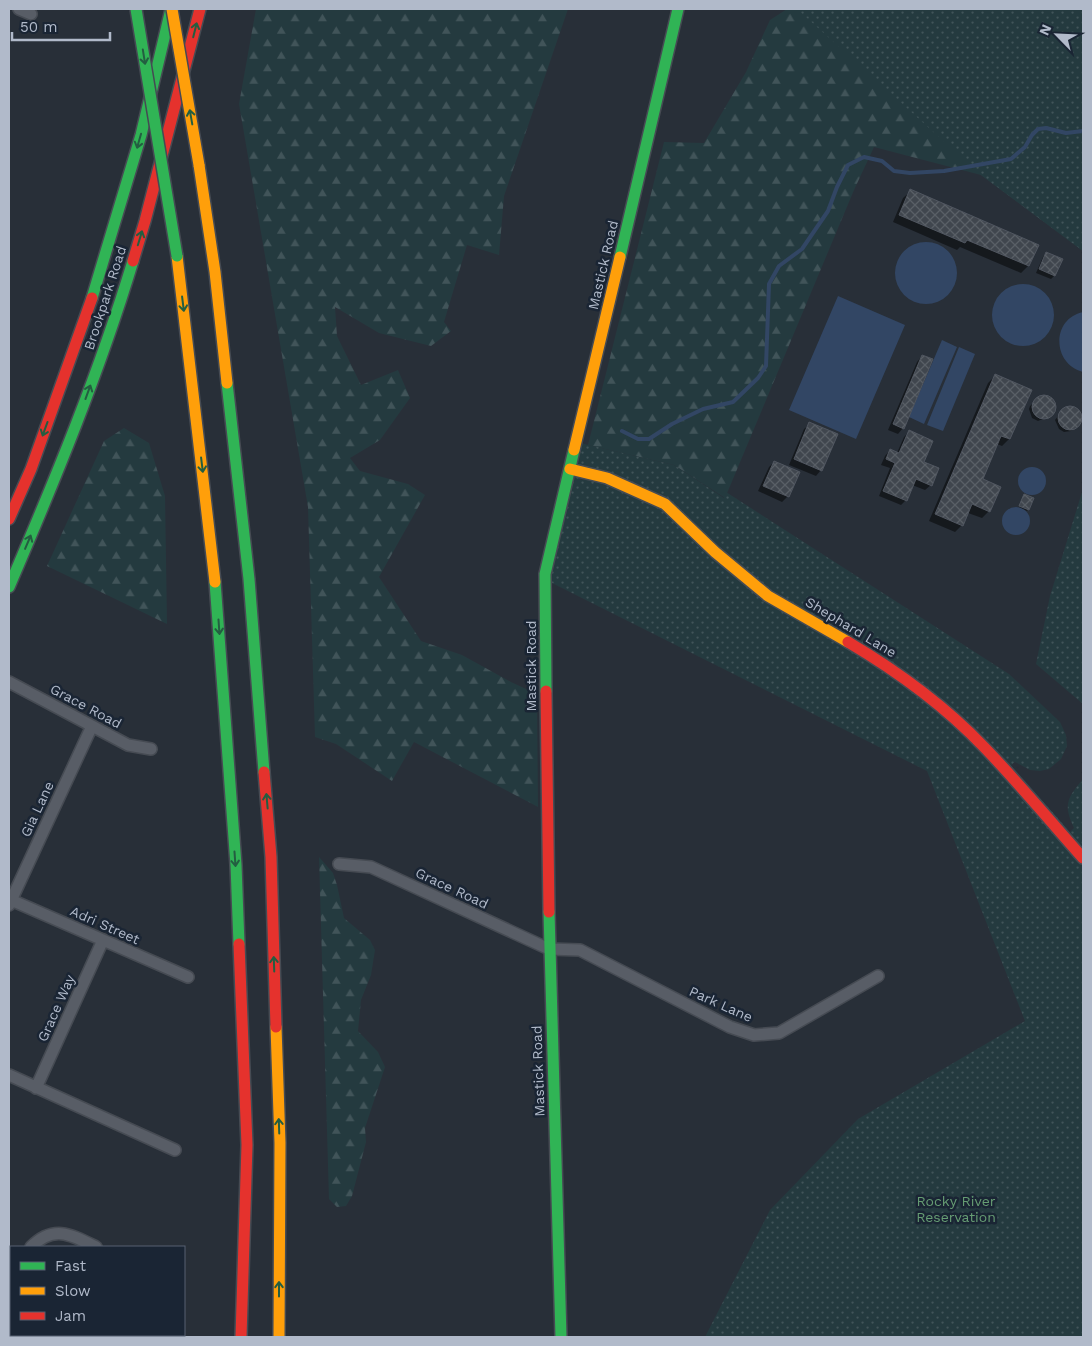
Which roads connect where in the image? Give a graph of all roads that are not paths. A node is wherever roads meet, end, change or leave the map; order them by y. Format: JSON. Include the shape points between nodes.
{"nodes":[{"id":1,"x":19,"y":9,"type":"edge"},
{"id":2,"x":136,"y":9,"type":"edge"},
{"id":3,"x":172,"y":9,"type":"edge"},
{"id":4,"x":200,"y":9,"type":"edge"},
{"id":5,"x":678,"y":9,"type":"edge"},
{"id":6,"x":31,"y":14,"type":"dead end"},
{"id":7,"x":570,"y":469,"type":"junction"},
{"id":8,"x":9,"y":519,"type":"edge"},
{"id":9,"x":9,"y":587,"type":"edge"},
{"id":10,"x":9,"y":682,"type":"edge"},
{"id":11,"x":92,"y":726,"type":"junction"},
{"id":12,"x":151,"y":749,"type":"dead end"},
{"id":13,"x":1083,"y":858,"type":"edge"},
{"id":14,"x":339,"y":864,"type":"dead end"},
{"id":15,"x":10,"y":902,"type":"edge"},
{"id":16,"x":103,"y":940,"type":"junction"},
{"id":17,"x":549,"y":949,"type":"junction"},
{"id":18,"x":878,"y":976,"type":"dead end"},
{"id":19,"x":188,"y":978,"type":"dead end"},
{"id":20,"x":9,"y":1075,"type":"edge"},
{"id":21,"x":36,"y":1088,"type":"junction"},
{"id":22,"x":175,"y":1150,"type":"dead end"},
{"id":23,"x":32,"y":1246,"type":"edge"},
{"id":24,"x":94,"y":1246,"type":"edge"},
{"id":25,"x":242,"y":1337,"type":"edge"},
{"id":26,"x":279,"y":1337,"type":"edge"},
{"id":27,"x":560,"y":1337,"type":"edge"}],
"edges":[{"from":1,"to":6,"type":"street"},
{"from":2,"to":25,"type":"main road","one_way":true,"bridge":true,"via":[[177,256],[216,588],[236,865],[246,1145]]},
{"from":3,"to":8,"type":"main road","name":"Brookpark Road","one_way":true,"via":[[141,135],[92,298],[31,469]]},
{"from":26,"to":3,"type":"main road","one_way":true,"bridge":true,"via":[[280,1143],[271,857],[249,579],[215,272]]},
{"from":9,"to":4,"type":"main road","name":"Brookpark Road","one_way":true,"via":[[50,491],[124,294]]},
{"from":5,"to":7,"type":"main road","name":"Mastick Road"},
{"from":7,"to":13,"type":"main road","name":"Shephard Lane","via":[[607,478],[665,504],[768,596],[882,662],[926,695],[983,746]]},
{"from":7,"to":17,"type":"main road","name":"Mastick Road","via":[[545,574]]},
{"from":10,"to":11,"type":"street","name":"Grace Road"},
{"from":11,"to":12,"type":"street","name":"Grace Road","via":[[128,745]]},
{"from":11,"to":15,"type":"street","name":"Gia Lane"},
{"from":14,"to":17,"type":"street","name":"Grace Road","via":[[371,867]]},
{"from":15,"to":16,"type":"street","name":"Adri Street"},
{"from":16,"to":19,"type":"street","name":"Adri Street"},
{"from":16,"to":21,"type":"street","name":"Grace Way"},
{"from":17,"to":18,"type":"street","name":"Park Lane","via":[[580,950],[730,1027],[754,1035],[779,1033]]},
{"from":17,"to":27,"type":"main road","name":"Mastick Road"},
{"from":20,"to":21,"type":"street"},
{"from":21,"to":22,"type":"street"},
{"from":23,"to":24,"type":"street","via":[[48,1235],[68,1234]]}]}
